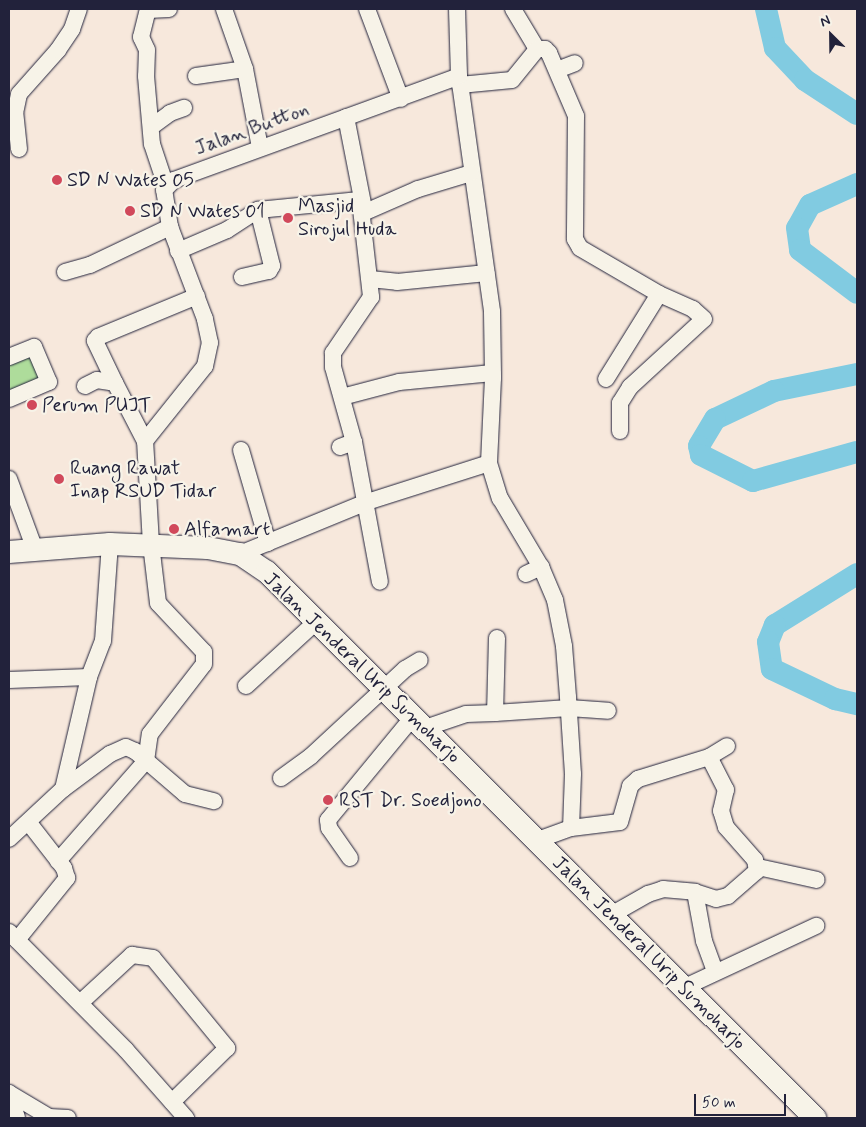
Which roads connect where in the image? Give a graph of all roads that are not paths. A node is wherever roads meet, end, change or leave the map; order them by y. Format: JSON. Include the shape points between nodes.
{"nodes":[{"id":1,"x":79,"y":9,"type":"edge"},
{"id":2,"x":169,"y":9,"type":"edge"},
{"id":3,"x":224,"y":9,"type":"edge"},
{"id":4,"x":367,"y":9,"type":"edge"},
{"id":5,"x":457,"y":9,"type":"edge"},
{"id":6,"x":512,"y":9,"type":"edge"},
{"id":7,"x":148,"y":10,"type":"edge"},
{"id":8,"x":537,"y":49,"type":"junction"},
{"id":9,"x":576,"y":63,"type":"dead end"},
{"id":10,"x":245,"y":69,"type":"junction"},
{"id":11,"x":557,"y":70,"type":"junction"},
{"id":12,"x":196,"y":76,"type":"dead end"},
{"id":13,"x":460,"y":80,"type":"junction"},
{"id":14,"x":401,"y":99,"type":"junction"},
{"id":15,"x":184,"y":108,"type":"dead end"},
{"id":16,"x":346,"y":118,"type":"junction"},
{"id":17,"x":151,"y":126,"type":"junction"},
{"id":18,"x":260,"y":148,"type":"junction"},
{"id":19,"x":19,"y":149,"type":"dead end"},
{"id":20,"x":471,"y":173,"type":"junction"},
{"id":21,"x":166,"y":186,"type":"junction"},
{"id":22,"x":363,"y":208,"type":"junction"},
{"id":23,"x":258,"y":210,"type":"junction"},
{"id":24,"x":170,"y":227,"type":"junction"},
{"id":25,"x":178,"y":251,"type":"junction"},
{"id":26,"x":65,"y":272,"type":"dead end"},
{"id":27,"x":486,"y":273,"type":"junction"},
{"id":28,"x":242,"y":277,"type":"dead end"},
{"id":29,"x":370,"y":279,"type":"junction"},
{"id":30,"x":658,"y":294,"type":"junction"},
{"id":31,"x":197,"y":296,"type":"junction"},
{"id":32,"x":9,"y":357,"type":"edge"},
{"id":33,"x":493,"y":373,"type":"junction"},
{"id":34,"x":606,"y":379,"type":"dead end"},
{"id":35,"x":115,"y":383,"type":"junction"},
{"id":36,"x":85,"y":386,"type":"dead end"},
{"id":37,"x":342,"y":397,"type":"junction"},
{"id":38,"x":9,"y":399,"type":"edge"},
{"id":39,"x":620,"y":431,"type":"dead end"},
{"id":40,"x":145,"y":442,"type":"junction"},
{"id":41,"x":241,"y":450,"type":"dead end"},
{"id":42,"x":489,"y":463,"type":"junction"},
{"id":43,"x":9,"y":479,"type":"edge"},
{"id":44,"x":367,"y":502,"type":"junction"},
{"id":45,"x":268,"y":543,"type":"junction"},
{"id":46,"x":110,"y":544,"type":"junction"},
{"id":47,"x":151,"y":544,"type":"junction"},
{"id":48,"x":34,"y":548,"type":"junction"},
{"id":49,"x":9,"y":552,"type":"edge"},
{"id":50,"x":240,"y":554,"type":"junction"},
{"id":51,"x":541,"y":566,"type":"junction"},
{"id":52,"x":526,"y":574,"type":"dead end"},
{"id":53,"x":380,"y":582,"type":"dead end"},
{"id":54,"x":317,"y":621,"type":"junction"},
{"id":55,"x":497,"y":638,"type":"dead end"},
{"id":56,"x":420,"y":660,"type":"dead end"},
{"id":57,"x":89,"y":677,"type":"junction"},
{"id":58,"x":9,"y":680,"type":"edge"},
{"id":59,"x":246,"y":686,"type":"dead end"},
{"id":60,"x":386,"y":690,"type":"junction"},
{"id":61,"x":569,"y":708,"type":"junction"},
{"id":62,"x":608,"y":711,"type":"dead end"},
{"id":63,"x":495,"y":712,"type":"junction"},
{"id":64,"x":419,"y":723,"type":"junction"},
{"id":65,"x":727,"y":746,"type":"dead end"},
{"id":66,"x":709,"y":756,"type":"junction"},
{"id":67,"x":146,"y":761,"type":"junction"},
{"id":68,"x":281,"y":778,"type":"dead end"},
{"id":69,"x":63,"y":789,"type":"junction"},
{"id":70,"x":214,"y":801,"type":"dead end"},
{"id":71,"x":29,"y":823,"type":"junction"},
{"id":72,"x":571,"y":828,"type":"junction"},
{"id":73,"x":9,"y":839,"type":"edge"},
{"id":74,"x":536,"y":840,"type":"junction"},
{"id":75,"x":350,"y":858,"type":"dead end"},
{"id":76,"x":58,"y":861,"type":"junction"},
{"id":77,"x":758,"y":867,"type":"junction"},
{"id":78,"x":817,"y":880,"type":"dead end"},
{"id":79,"x":695,"y":892,"type":"junction"},
{"id":80,"x":611,"y":915,"type":"junction"},
{"id":81,"x":816,"y":926,"type":"dead end"},
{"id":82,"x":13,"y":936,"type":"edge"},
{"id":83,"x":715,"y":971,"type":"junction"},
{"id":84,"x":685,"y":987,"type":"junction"},
{"id":85,"x":80,"y":1004,"type":"junction"},
{"id":86,"x":9,"y":1093,"type":"edge"},
{"id":87,"x":172,"y":1102,"type":"junction"},
{"id":88,"x":17,"y":1118,"type":"edge"},
{"id":89,"x":68,"y":1118,"type":"edge"},
{"id":90,"x":186,"y":1118,"type":"edge"},
{"id":91,"x":816,"y":1118,"type":"edge"}],
"edges":[{"from":1,"to":19,"type":"street","via":[[58,50],[19,94],[15,113]]},
{"from":2,"to":7,"type":"street"},
{"from":3,"to":10,"type":"street"},
{"from":4,"to":14,"type":"street"},
{"from":5,"to":13,"type":"street"},
{"from":6,"to":8,"type":"street"},
{"from":7,"to":17,"type":"street","via":[[141,37],[147,50]]},
{"from":8,"to":11,"type":"street","via":[[545,49],[549,53]]},
{"from":8,"to":13,"type":"street","name":"Jalan Button","via":[[512,80]]},
{"from":9,"to":11,"type":"street"},
{"from":10,"to":12,"type":"street"},
{"from":10,"to":18,"type":"street"},
{"from":11,"to":30,"type":"street","via":[[576,116],[575,239],[580,248]]},
{"from":13,"to":14,"type":"street","name":"Jalan Button"},
{"from":13,"to":20,"type":"street"},
{"from":14,"to":16,"type":"street","name":"Jalan Button"},
{"from":15,"to":17,"type":"street"},
{"from":16,"to":18,"type":"street","name":"Jalan Button"},
{"from":16,"to":22,"type":"street"},
{"from":17,"to":21,"type":"street","via":[[155,155]]},
{"from":18,"to":21,"type":"street","name":"Jalan Button","via":[[174,180]]},
{"from":20,"to":22,"type":"street"},
{"from":20,"to":27,"type":"street"},
{"from":21,"to":24,"type":"street","via":[[163,198]]},
{"from":22,"to":23,"type":"street","via":[[356,199]]},
{"from":22,"to":29,"type":"street"},
{"from":23,"to":25,"type":"street","via":[[227,230]]},
{"from":23,"to":28,"type":"street","via":[[272,266],[269,271]]},
{"from":24,"to":25,"type":"street"},
{"from":24,"to":26,"type":"street","via":[[90,265]]},
{"from":25,"to":31,"type":"street"},
{"from":27,"to":29,"type":"street","via":[[396,282]]},
{"from":27,"to":33,"type":"street","via":[[492,312]]},
{"from":29,"to":37,"type":"street","via":[[369,304],[336,343],[333,353],[333,367]]},
{"from":30,"to":34,"type":"street"},
{"from":30,"to":39,"type":"street","via":[[694,309],[704,318],[630,387],[620,404]]},
{"from":31,"to":35,"type":"street","via":[[98,337],[95,341]]},
{"from":31,"to":40,"type":"street","via":[[209,332],[209,356],[174,408]]},
{"from":32,"to":38,"type":"street","via":[[34,347],[49,382]]},
{"from":33,"to":37,"type":"street","via":[[399,382]]},
{"from":33,"to":42,"type":"street"},
{"from":35,"to":36,"type":"street","via":[[97,380]]},
{"from":35,"to":40,"type":"street"},
{"from":37,"to":44,"type":"street","via":[[347,444]]},
{"from":40,"to":47,"type":"street"},
{"from":41,"to":45,"type":"street"},
{"from":42,"to":44,"type":"street"},
{"from":42,"to":51,"type":"street","via":[[500,498]]},
{"from":43,"to":48,"type":"street"},
{"from":44,"to":45,"type":"street"},
{"from":44,"to":53,"type":"street"},
{"from":45,"to":50,"type":"street"},
{"from":46,"to":47,"type":"highway","name":"Jalan Jenderal Urip Sumoharjo"},
{"from":46,"to":48,"type":"highway","name":"Jalan Jenderal Urip Sumoharjo"},
{"from":46,"to":57,"type":"street","via":[[103,641]]},
{"from":47,"to":50,"type":"highway","name":"Jalan Jenderal Urip Sumoharjo"},
{"from":47,"to":67,"type":"street","via":[[161,609],[204,652],[204,664],[192,684],[150,734]]},
{"from":48,"to":49,"type":"highway","name":"Jalan Jenderal Urip Sumoharjo"},
{"from":50,"to":54,"type":"highway","name":"Jalan Jenderal Urip Sumoharjo","via":[[267,572]]},
{"from":51,"to":52,"type":"street"},
{"from":51,"to":61,"type":"street","via":[[555,600],[564,646]]},
{"from":54,"to":59,"type":"street"},
{"from":54,"to":60,"type":"highway","name":"Jalan Jenderal Urip Sumoharjo"},
{"from":55,"to":63,"type":"street"},
{"from":56,"to":60,"type":"street","via":[[405,669]]},
{"from":57,"to":58,"type":"street"},
{"from":57,"to":69,"type":"street"},
{"from":60,"to":64,"type":"highway","name":"Jalan Jenderal Urip Sumoharjo"},
{"from":60,"to":68,"type":"street"},
{"from":61,"to":62,"type":"street"},
{"from":61,"to":63,"type":"street"},
{"from":61,"to":72,"type":"street","via":[[573,774]]},
{"from":63,"to":64,"type":"street"},
{"from":64,"to":74,"type":"highway","name":"Jalan Jenderal Urip Sumoharjo"},
{"from":64,"to":75,"type":"street","via":[[328,820],[329,828]]},
{"from":65,"to":66,"type":"street"},
{"from":66,"to":72,"type":"street","via":[[638,780],[630,786],[620,822]]},
{"from":66,"to":77,"type":"street","via":[[726,790],[722,811],[726,827]]},
{"from":67,"to":69,"type":"street","via":[[135,751],[119,749]]},
{"from":67,"to":70,"type":"street","via":[[186,794]]},
{"from":67,"to":76,"type":"street"},
{"from":69,"to":71,"type":"street"},
{"from":71,"to":73,"type":"street"},
{"from":71,"to":76,"type":"street"},
{"from":72,"to":74,"type":"street"},
{"from":74,"to":80,"type":"highway","name":"Jalan Jenderal Urip Sumoharjo"},
{"from":76,"to":82,"type":"street","via":[[66,882]]},
{"from":77,"to":78,"type":"street"},
{"from":77,"to":79,"type":"street","via":[[728,896],[716,899]]},
{"from":79,"to":80,"type":"street","via":[[663,889]]},
{"from":79,"to":83,"type":"street","via":[[704,941]]},
{"from":80,"to":84,"type":"highway","name":"Jalan Jenderal Urip Sumoharjo"},
{"from":81,"to":83,"type":"street"},
{"from":82,"to":85,"type":"street"},
{"from":83,"to":84,"type":"street"},
{"from":84,"to":91,"type":"highway","name":"Jalan Jenderal Urip Sumoharjo"},
{"from":85,"to":87,"type":"street"},
{"from":85,"to":87,"type":"street","via":[[132,955],[153,958],[227,1048]]},
{"from":86,"to":88,"type":"street"},
{"from":86,"to":89,"type":"street","via":[[49,1117]]},
{"from":87,"to":90,"type":"street"}]}
